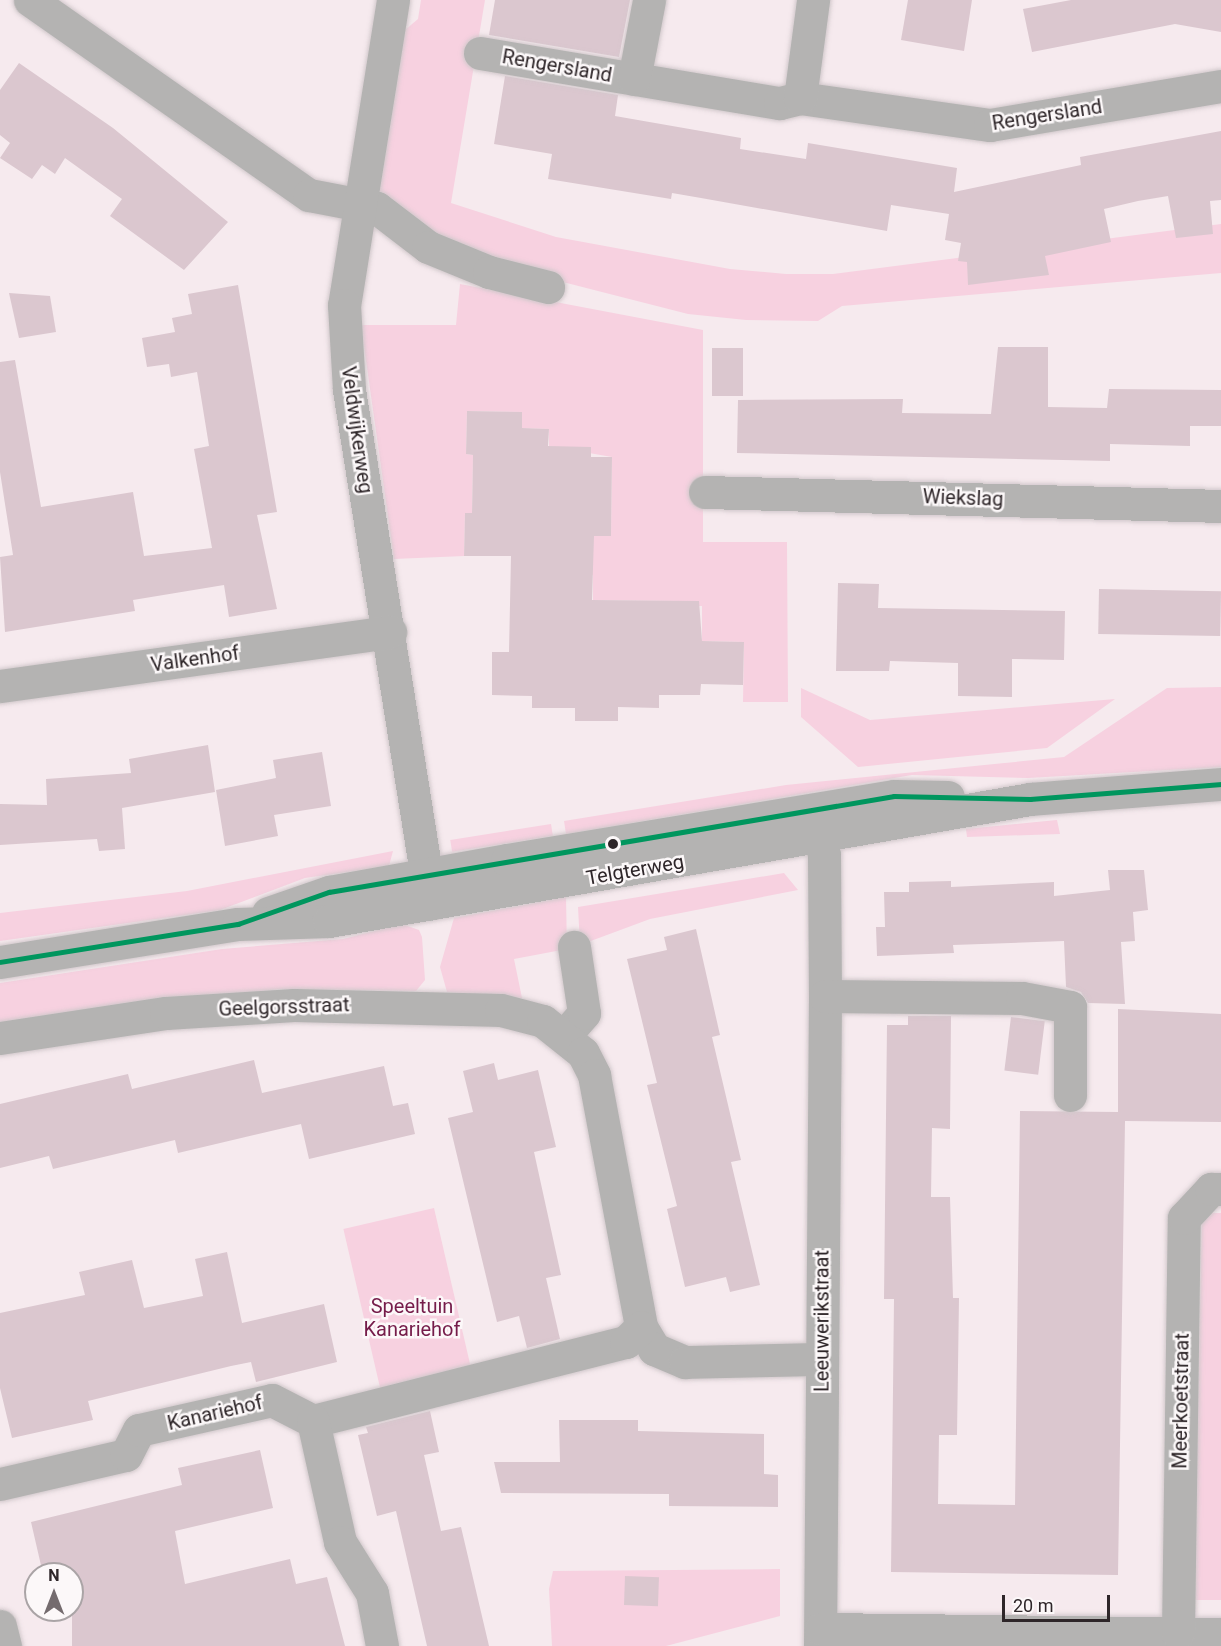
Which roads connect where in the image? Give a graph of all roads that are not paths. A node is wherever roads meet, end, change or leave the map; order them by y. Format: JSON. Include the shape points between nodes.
{"nodes":[{"id":1,"x":30,"y":0,"type":"edge"},
{"id":2,"x":393,"y":0,"type":"edge"},
{"id":3,"x":649,"y":0,"type":"edge"},
{"id":4,"x":813,"y":0,"type":"edge"},
{"id":5,"x":480,"y":53,"type":"dead end"},
{"id":6,"x":634,"y":79,"type":"junction"},
{"id":7,"x":1221,"y":87,"type":"edge"},
{"id":8,"x":801,"y":98,"type":"junction"},
{"id":9,"x":358,"y":204,"type":"junction"},
{"id":10,"x":548,"y":287,"type":"dead end"},
{"id":11,"x":705,"y":492,"type":"dead end"},
{"id":12,"x":1221,"y":506,"type":"edge"},
{"id":13,"x":390,"y":632,"type":"junction"},
{"id":14,"x":0,"y":686,"type":"edge"},
{"id":15,"x":1221,"y":784,"type":"edge"},
{"id":16,"x":818,"y":823,"type":"junction"},
{"id":17,"x":428,"y":889,"type":"junction"},
{"id":18,"x":574,"y":947,"type":"dead end"},
{"id":19,"x":0,"y":962,"type":"edge"},
{"id":20,"x":825,"y":996,"type":"junction"},
{"id":21,"x":565,"y":1035,"type":"junction"},
{"id":22,"x":0,"y":1038,"type":"edge"},
{"id":23,"x":1070,"y":1095,"type":"dead end"},
{"id":24,"x":1221,"y":1189,"type":"edge"},
{"id":25,"x":641,"y":1327,"type":"junction"},
{"id":26,"x":822,"y":1359,"type":"junction"},
{"id":27,"x":313,"y":1421,"type":"junction"},
{"id":28,"x":0,"y":1484,"type":"edge"},
{"id":29,"x":0,"y":1626,"type":"edge"},
{"id":30,"x":1178,"y":1633,"type":"junction"},
{"id":31,"x":1221,"y":1634,"type":"edge"},
{"id":32,"x":820,"y":1637,"type":"edge"},
{"id":33,"x":5,"y":1646,"type":"edge"},
{"id":34,"x":382,"y":1646,"type":"edge"}],
"edges":[{"from":1,"to":9,"type":"street","via":[[309,195]]},
{"from":2,"to":9,"type":"street","name":"Veldwijkerweg"},
{"from":3,"to":6,"type":"street","name":"Rengersland"},
{"from":4,"to":8,"type":"street"},
{"from":5,"to":6,"type":"street","name":"Rengersland"},
{"from":6,"to":8,"type":"street","name":"Rengersland","via":[[780,103]]},
{"from":7,"to":8,"type":"street","name":"Rengersland","via":[[990,125]]},
{"from":9,"to":10,"type":"street","via":[[377,208],[428,247],[489,272]]},
{"from":9,"to":13,"type":"street","name":"Veldwijkerweg","via":[[344,305],[349,390]]},
{"from":11,"to":12,"type":"street","name":"Wiekslag"},
{"from":13,"to":14,"type":"street","name":"Valkenhof"},
{"from":13,"to":17,"type":"street","name":"Veldwijkerweg"},
{"from":15,"to":16,"type":"street","name":"Telgterweg","via":[[1030,799]]},
{"from":16,"to":17,"type":"street","name":"Telgterweg"},
{"from":16,"to":20,"type":"street","name":"Leeuwerikstraat"},
{"from":17,"to":19,"type":"street","name":"Telgterweg","via":[[329,892],[238,924]]},
{"from":18,"to":21,"type":"street","via":[[584,1013]]},
{"from":20,"to":23,"type":"street","via":[[1022,998],[1070,1007]]},
{"from":20,"to":26,"type":"street","name":"Leeuwerikstraat"},
{"from":21,"to":22,"type":"street","name":"Geelgorsstraat","via":[[543,1021],[501,1010],[294,1005],[166,1013]]},
{"from":21,"to":25,"type":"street","name":"Geelgorsstraat","via":[[584,1053],[594,1076]]},
{"from":24,"to":30,"type":"street","name":"Meerkoetstraat","via":[[1211,1189],[1184,1218]]},
{"from":25,"to":26,"type":"street","name":"Geelgorsstraat","via":[[654,1349],[685,1362]]},
{"from":25,"to":27,"type":"street","via":[[626,1342]]},
{"from":26,"to":32,"type":"street","name":"Leeuwerikstraat"},
{"from":27,"to":28,"type":"street","name":"Kanariehof","via":[[272,1400],[139,1430],[126,1455]]},
{"from":27,"to":34,"type":"street","via":[[340,1542],[372,1593]]},
{"from":29,"to":33,"type":"street"},
{"from":30,"to":31,"type":"street"},
{"from":30,"to":32,"type":"street"}]}
